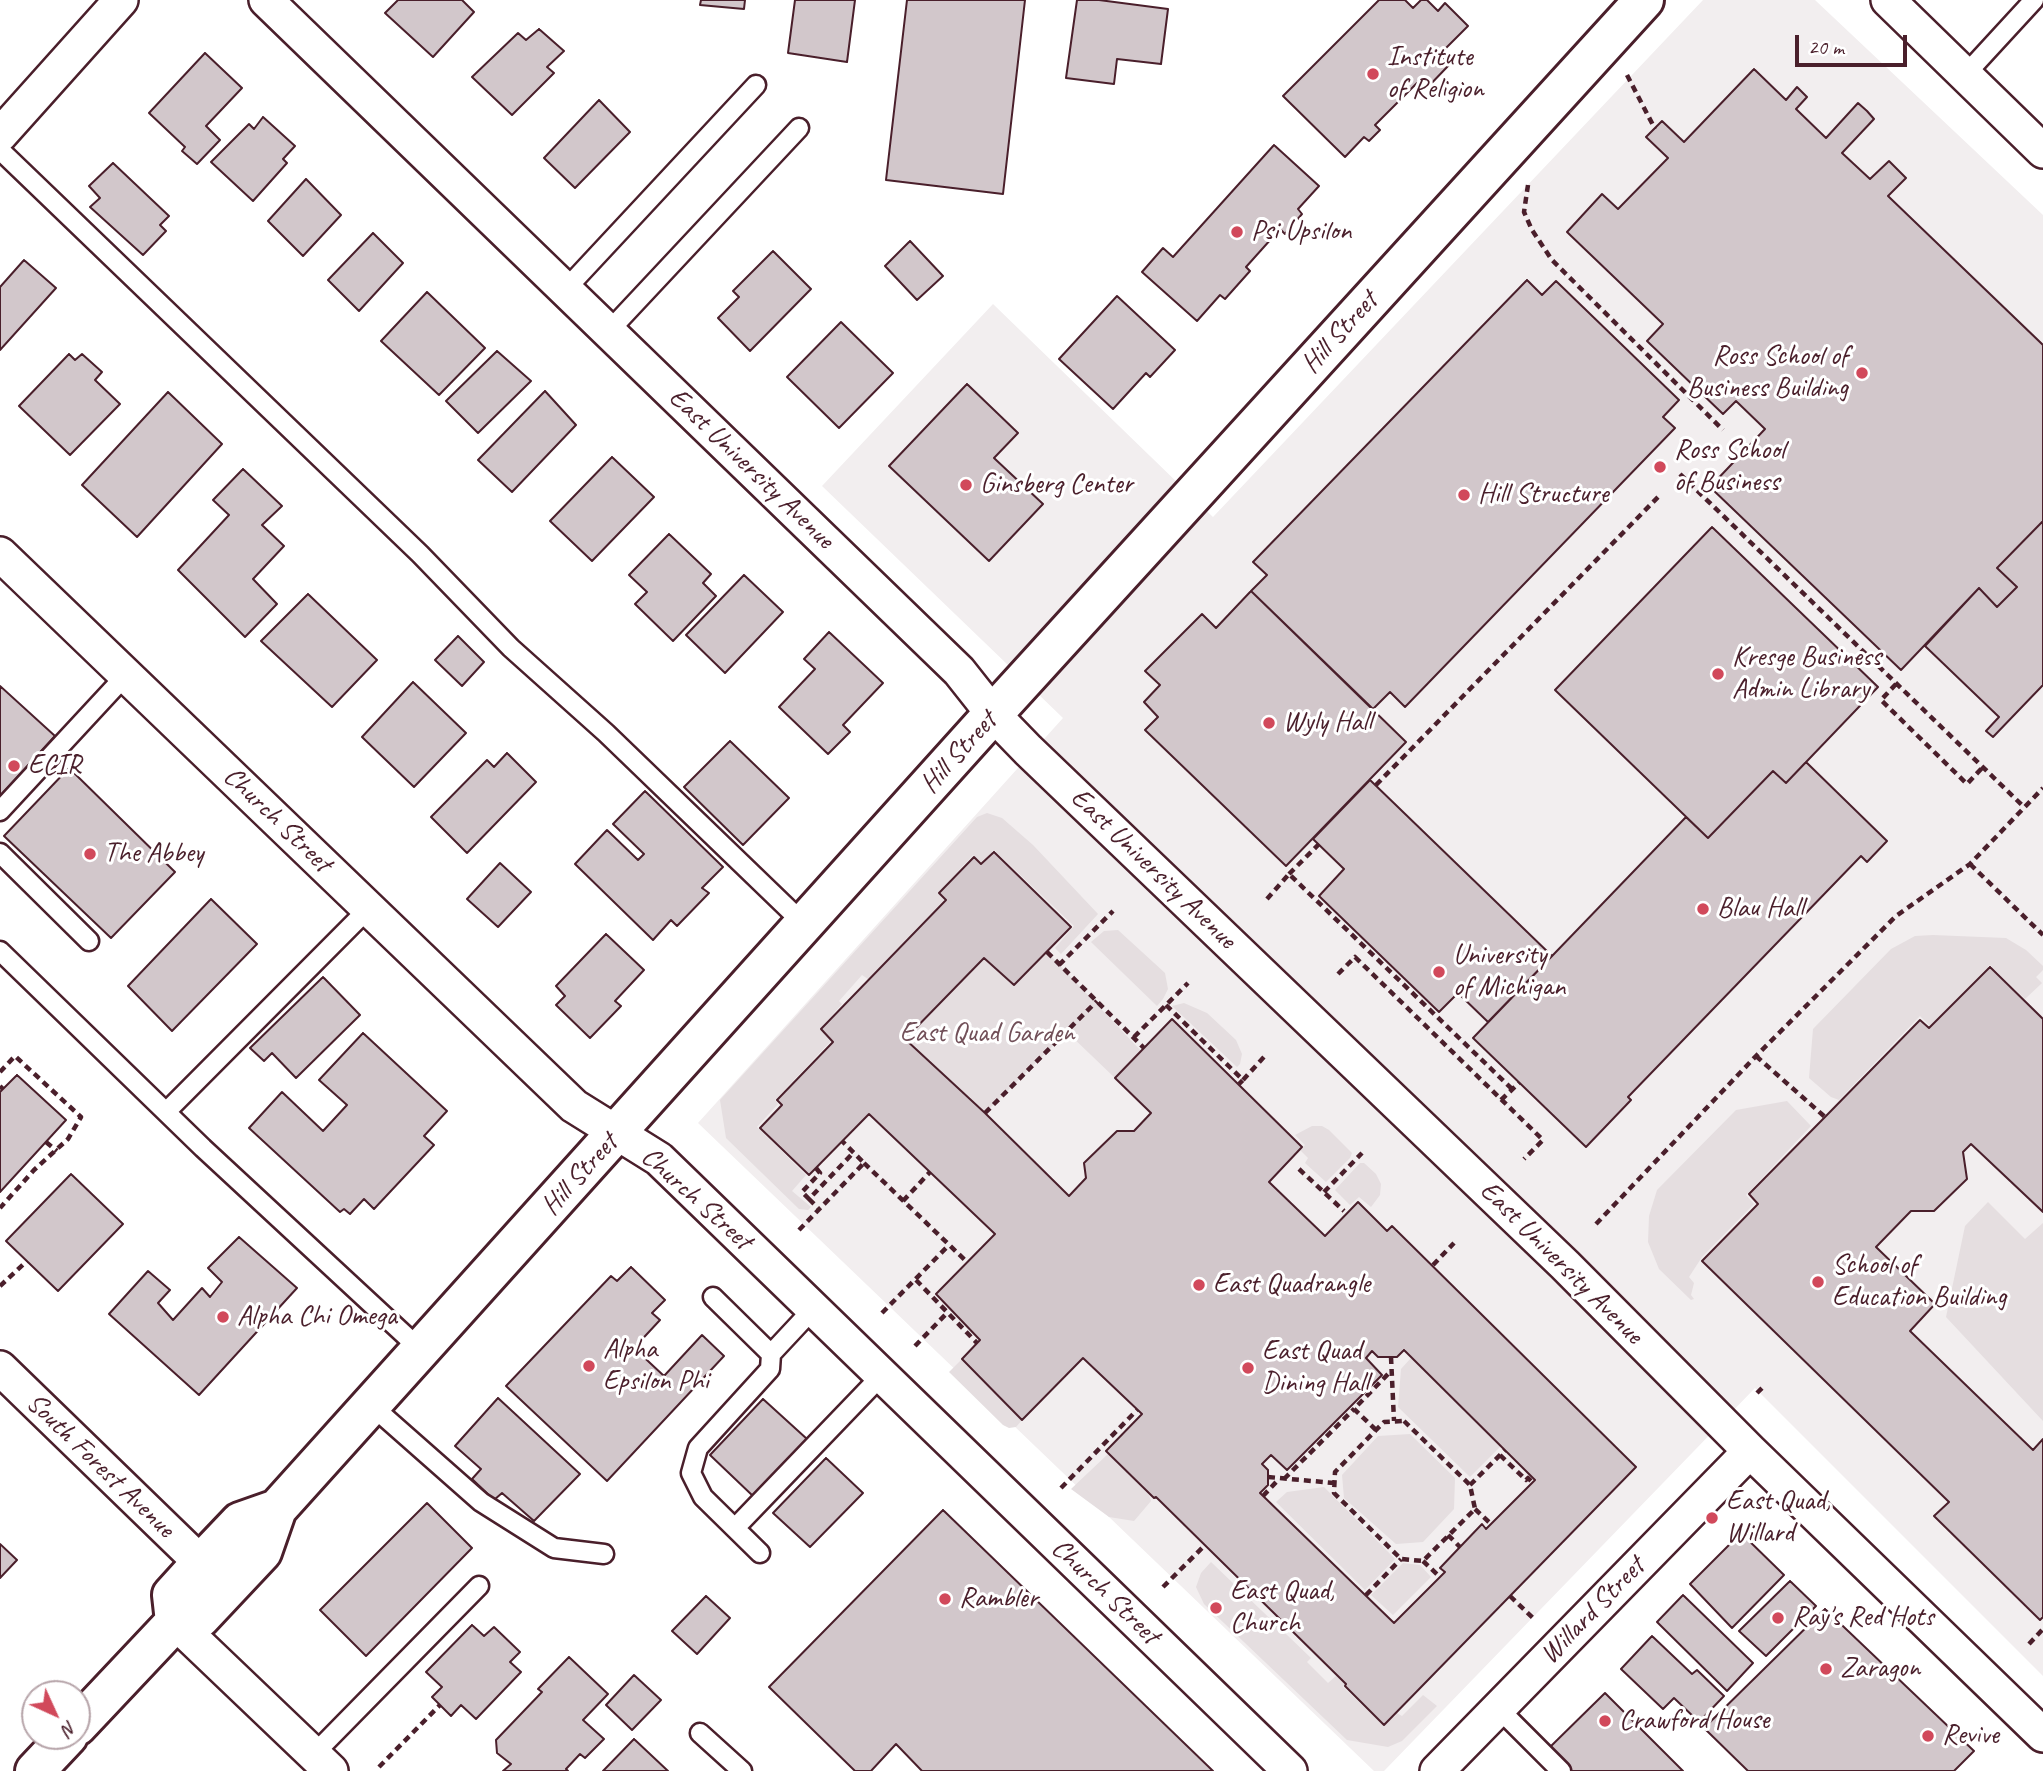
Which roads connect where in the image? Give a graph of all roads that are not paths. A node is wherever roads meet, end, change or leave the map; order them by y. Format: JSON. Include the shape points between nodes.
{"nodes":[{"id":1,"x":121,"y":0,"type":"edge"},
{"id":2,"x":266,"y":0,"type":"edge"},
{"id":3,"x":1644,"y":0,"type":"edge"},
{"id":4,"x":1888,"y":0,"type":"edge"},
{"id":5,"x":2034,"y":0,"type":"edge"},
{"id":6,"x":1965,"y":75,"type":"junction"},
{"id":7,"x":756,"y":85,"type":"dead end"},
{"id":8,"x":799,"y":128,"type":"dead end"},
{"id":9,"x":0,"y":135,"type":"edge"},
{"id":10,"x":0,"y":150,"type":"edge"},
{"id":11,"x":2043,"y":151,"type":"edge"},
{"id":12,"x":565,"y":290,"type":"junction"},
{"id":13,"x":609,"y":331,"type":"junction"},
{"id":14,"x":0,"y":554,"type":"edge"},
{"id":15,"x":126,"y":675,"type":"junction"},
{"id":16,"x":993,"y":713,"type":"junction"},
{"id":17,"x":0,"y":811,"type":"edge"},
{"id":18,"x":0,"y":853,"type":"edge"},
{"id":19,"x":369,"y":908,"type":"junction"},
{"id":20,"x":804,"y":924,"type":"junction"},
{"id":21,"x":89,"y":941,"type":"dead end"},
{"id":22,"x":0,"y":951,"type":"edge"},
{"id":23,"x":166,"y":1112,"type":"junction"},
{"id":24,"x":618,"y":1132,"type":"junction"},
{"id":25,"x":713,"y":1297,"type":"dead end"},
{"id":26,"x":813,"y":1309,"type":"junction"},
{"id":27,"x":421,"y":1350,"type":"junction"},
{"id":28,"x":771,"y":1354,"type":"junction"},
{"id":29,"x":0,"y":1368,"type":"edge"},
{"id":30,"x":882,"y":1375,"type":"junction"},
{"id":31,"x":371,"y":1405,"type":"junction"},
{"id":32,"x":1750,"y":1451,"type":"junction"},
{"id":33,"x":277,"y":1509,"type":"junction"},
{"id":34,"x":735,"y":1528,"type":"junction"},
{"id":35,"x":760,"y":1553,"type":"dead end"},
{"id":36,"x":604,"y":1554,"type":"dead end"},
{"id":37,"x":201,"y":1563,"type":"junction"},
{"id":38,"x":480,"y":1586,"type":"dead end"},
{"id":39,"x":187,"y":1620,"type":"junction"},
{"id":40,"x":1498,"y":1708,"type":"junction"},
{"id":41,"x":91,"y":1713,"type":"edge"},
{"id":42,"x":699,"y":1733,"type":"dead end"},
{"id":43,"x":2043,"y":1735,"type":"edge"},
{"id":44,"x":55,"y":1750,"type":"edge"},
{"id":45,"x":323,"y":1763,"type":"edge"},
{"id":46,"x":35,"y":1771,"type":"edge"},
{"id":47,"x":743,"y":1771,"type":"edge"},
{"id":48,"x":1290,"y":1771,"type":"edge"},
{"id":49,"x":1437,"y":1771,"type":"edge"},
{"id":50,"x":1561,"y":1771,"type":"edge"}],
"edges":[{"from":1,"to":9,"type":"street"},
{"from":2,"to":12,"type":"street","name":"East University Avenue"},
{"from":3,"to":16,"type":"street","name":"Hill Street"},
{"from":4,"to":6,"type":"street"},
{"from":5,"to":6,"type":"lane"},
{"from":6,"to":11,"type":"street"},
{"from":7,"to":12,"type":"lane"},
{"from":8,"to":13,"type":"lane"},
{"from":10,"to":20,"type":"lane","via":[[420,554],[511,648]]},
{"from":12,"to":13,"type":"street","name":"East University Avenue"},
{"from":13,"to":16,"type":"street","name":"East University Avenue","via":[[959,671]]},
{"from":14,"to":15,"type":"street","name":"Church Street"},
{"from":15,"to":17,"type":"lane"},
{"from":15,"to":19,"type":"street","name":"Church Street"},
{"from":16,"to":20,"type":"street","name":"Hill Street"},
{"from":16,"to":32,"type":"street","name":"East University Avenue","via":[[1565,1265]]},
{"from":18,"to":21,"type":"lane"},
{"from":19,"to":23,"type":"lane"},
{"from":19,"to":24,"type":"street","name":"Church Street","via":[[575,1106]]},
{"from":20,"to":24,"type":"street","name":"Hill Street"},
{"from":22,"to":23,"type":"lane"},
{"from":23,"to":27,"type":"lane"},
{"from":24,"to":26,"type":"street","name":"Church Street","via":[[659,1159]]},
{"from":24,"to":27,"type":"street","name":"Hill Street"},
{"from":25,"to":28,"type":"lane"},
{"from":26,"to":28,"type":"lane"},
{"from":26,"to":30,"type":"street","name":"Church Street"},
{"from":27,"to":31,"type":"street","name":"Hill Street"},
{"from":28,"to":34,"type":"lane","via":[[770,1369],[698,1448],[691,1473],[703,1497]]},
{"from":29,"to":37,"type":"street","name":"South Forest Avenue"},
{"from":30,"to":34,"type":"lane"},
{"from":30,"to":48,"type":"street","name":"Church Street"},
{"from":31,"to":33,"type":"street","name":"Hill Street"},
{"from":31,"to":36,"type":"lane","via":[[481,1502],[554,1548]]},
{"from":32,"to":40,"type":"street","name":"Willard Street"},
{"from":32,"to":43,"type":"street","name":"East University Avenue"},
{"from":33,"to":37,"type":"street","name":"Hill Street","via":[[240,1522]]},
{"from":33,"to":39,"type":"street","name":"Hill Street","via":[[262,1552]]},
{"from":34,"to":35,"type":"lane"},
{"from":37,"to":39,"type":"street","name":"Hill Street","via":[[172,1595]]},
{"from":38,"to":45,"type":"lane"},
{"from":39,"to":41,"type":"street","name":"Hill Street"},
{"from":39,"to":45,"type":"street"},
{"from":40,"to":49,"type":"street","name":"Willard Street"},
{"from":40,"to":50,"type":"lane"},
{"from":42,"to":47,"type":"lane"},
{"from":44,"to":46,"type":"street"}]}
